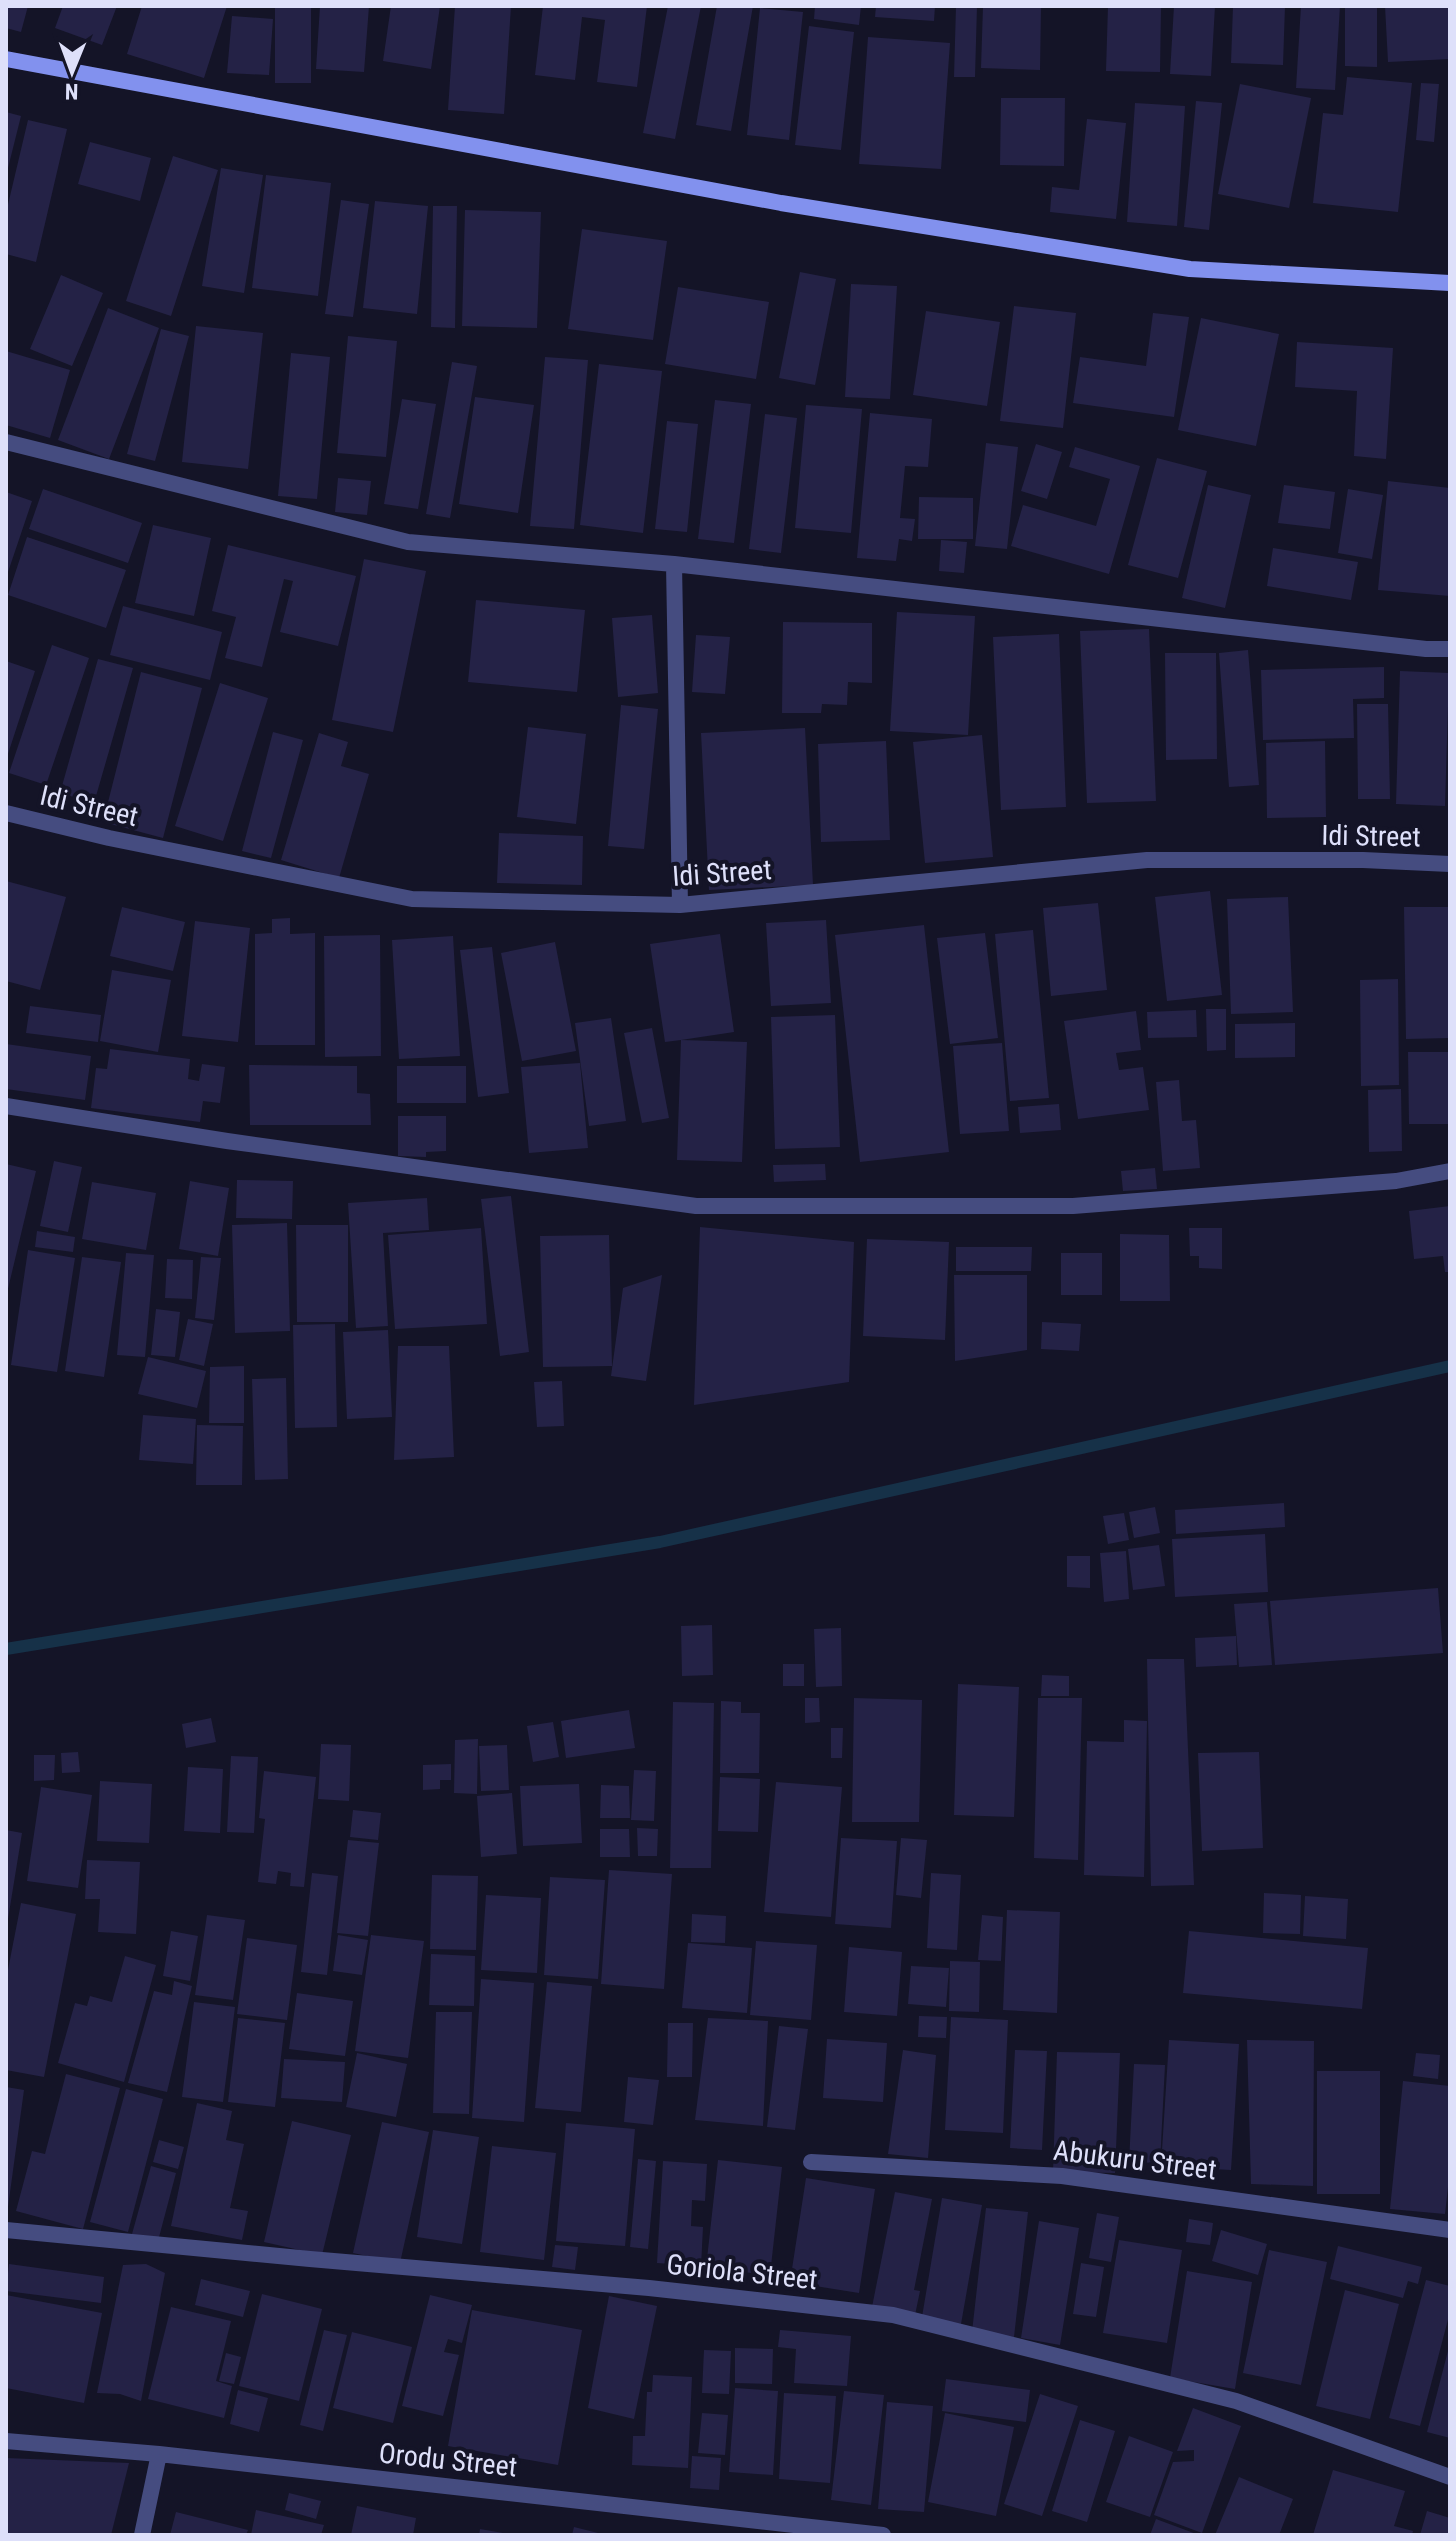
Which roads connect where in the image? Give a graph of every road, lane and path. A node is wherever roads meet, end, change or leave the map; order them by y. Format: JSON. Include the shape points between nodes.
{"nodes":[{"id":1,"x":6,"y":59,"type":"edge"},
{"id":2,"x":1450,"y":283,"type":"edge"},
{"id":3,"x":6,"y":442,"type":"edge"},
{"id":4,"x":674,"y":564,"type":"junction"},
{"id":5,"x":1450,"y":649,"type":"edge"},
{"id":6,"x":6,"y":813,"type":"edge"},
{"id":7,"x":1450,"y":864,"type":"edge"},
{"id":8,"x":680,"y":905,"type":"junction"},
{"id":9,"x":6,"y":1106,"type":"edge"},
{"id":10,"x":1450,"y":1171,"type":"edge"},
{"id":11,"x":811,"y":2162,"type":"dead end"},
{"id":12,"x":6,"y":2230,"type":"edge"},
{"id":13,"x":1450,"y":2230,"type":"edge"},
{"id":14,"x":6,"y":2441,"type":"edge"},
{"id":15,"x":159,"y":2454,"type":"junction"},
{"id":16,"x":1450,"y":2477,"type":"edge"},
{"id":17,"x":142,"y":2535,"type":"edge"},
{"id":18,"x":883,"y":2535,"type":"edge"}],
"edges":[{"from":1,"to":2,"type":"main road","via":[[781,203],[1190,269]]},
{"from":3,"to":4,"type":"street","via":[[408,542]]},
{"from":4,"to":5,"type":"street"},
{"from":4,"to":8,"type":"street"},
{"from":6,"to":8,"type":"street","name":"Idi Street","via":[[412,899]]},
{"from":7,"to":8,"type":"street","name":"Idi Street","via":[[1147,860]]},
{"from":9,"to":10,"type":"street","via":[[696,1206],[1073,1206],[1396,1181]]},
{"from":11,"to":13,"type":"street","name":"Abukuru Street","via":[[1062,2176]]},
{"from":12,"to":16,"type":"street","name":"Goriola Street","via":[[893,2315],[1236,2401]]},
{"from":14,"to":15,"type":"street","name":"Orodu Street"},
{"from":15,"to":17,"type":"street"},
{"from":15,"to":18,"type":"street","name":"Orodu Street"}]}
